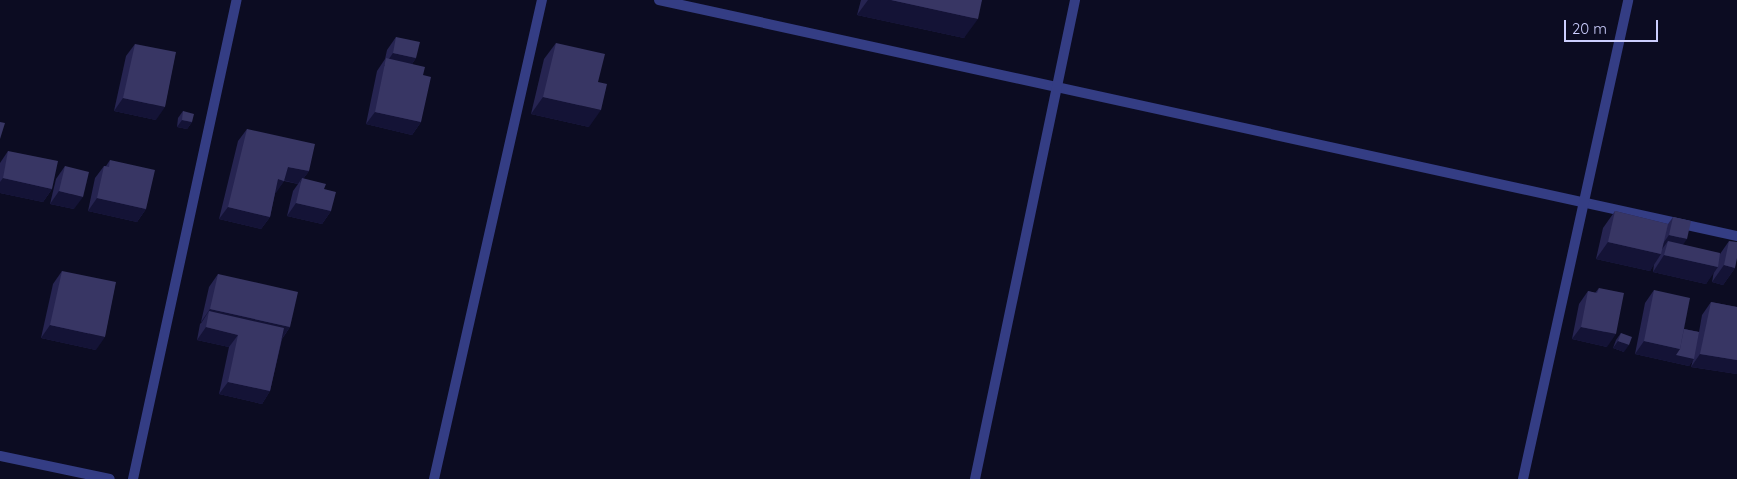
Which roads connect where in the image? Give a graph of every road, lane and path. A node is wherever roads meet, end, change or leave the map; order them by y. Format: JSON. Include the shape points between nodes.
{"nodes":[{"id":1,"x":237,"y":0,"type":"edge"},
{"id":2,"x":542,"y":0,"type":"edge"},
{"id":3,"x":659,"y":0,"type":"edge"},
{"id":4,"x":1075,"y":0,"type":"edge"},
{"id":5,"x":1628,"y":0,"type":"edge"},
{"id":6,"x":1055,"y":88,"type":"junction"},
{"id":7,"x":1583,"y":203,"type":"junction"},
{"id":8,"x":1737,"y":236,"type":"edge"},
{"id":9,"x":0,"y":456,"type":"edge"},
{"id":10,"x":110,"y":479,"type":"edge"},
{"id":11,"x":133,"y":479,"type":"edge"},
{"id":12,"x":434,"y":479,"type":"edge"},
{"id":13,"x":975,"y":479,"type":"edge"},
{"id":14,"x":1523,"y":479,"type":"edge"}],
"edges":[{"from":1,"to":11,"type":"street"},
{"from":2,"to":12,"type":"street"},
{"from":3,"to":6,"type":"street"},
{"from":4,"to":6,"type":"street"},
{"from":5,"to":7,"type":"street"},
{"from":6,"to":7,"type":"street"},
{"from":6,"to":13,"type":"street"},
{"from":7,"to":8,"type":"street"},
{"from":7,"to":14,"type":"street"},
{"from":9,"to":10,"type":"street"}]}
